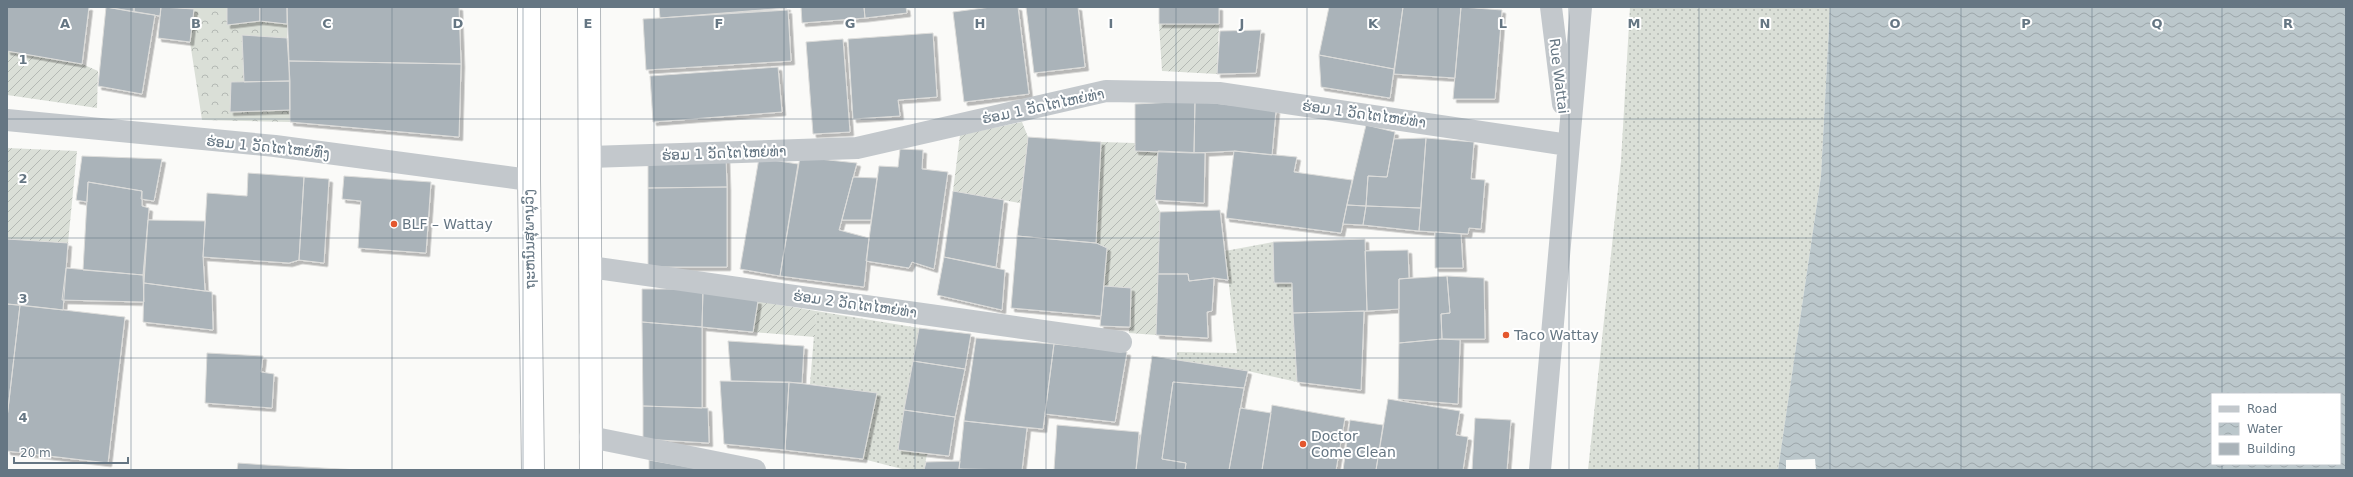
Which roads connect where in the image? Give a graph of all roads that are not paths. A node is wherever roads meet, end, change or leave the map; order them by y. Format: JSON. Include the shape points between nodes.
{"nodes":[{"id":1,"x":529,"y":7,"type":"edge"},
{"id":2,"x":589,"y":7,"type":"edge"},
{"id":3,"x":1551,"y":7,"type":"edge"},
{"id":4,"x":1581,"y":7,"type":"edge"},
{"id":5,"x":7,"y":120,"type":"edge"},
{"id":6,"x":1568,"y":145,"type":"junction"},
{"id":7,"x":590,"y":157,"type":"junction"},
{"id":8,"x":528,"y":180,"type":"junction"},
{"id":9,"x":590,"y":267,"type":"junction"},
{"id":10,"x":1121,"y":342,"type":"dead end"},
{"id":11,"x":590,"y":437,"type":"junction"},
{"id":12,"x":533,"y":470,"type":"edge"},
{"id":13,"x":591,"y":470,"type":"edge"},
{"id":14,"x":755,"y":470,"type":"edge"},
{"id":15,"x":1540,"y":470,"type":"edge"}],
"edges":[{"from":1,"to":8,"type":"highway","name":"ຖະຫນົນສຸພານຸວົງ"},
{"from":2,"to":7,"type":"highway"},
{"from":3,"to":6,"type":"street","name":"Rue Wattai"},
{"from":4,"to":6,"type":"street"},
{"from":5,"to":8,"type":"street","name":"ຮ່ອມ 1 ວັດໄຕໄຫຍ່ທົ່ງ","via":[[275,146]]},
{"from":6,"to":7,"type":"street","name":"ຮ່ອມ 1 ວັດໄຕໄຫຍ່ທ່າ","via":[[1219,93],[1106,91],[857,148]]},
{"from":6,"to":15,"type":"street"},
{"from":7,"to":9,"type":"highway"},
{"from":8,"to":12,"type":"highway","name":"ຖະຫນົນສຸພານຸວົງ"},
{"from":9,"to":10,"type":"street","name":"ຮ່ອມ 2 ວັດໄຕໄຫຍ່ທ່າ"},
{"from":9,"to":11,"type":"highway"},
{"from":11,"to":13,"type":"highway"},
{"from":11,"to":14,"type":"street"}]}
